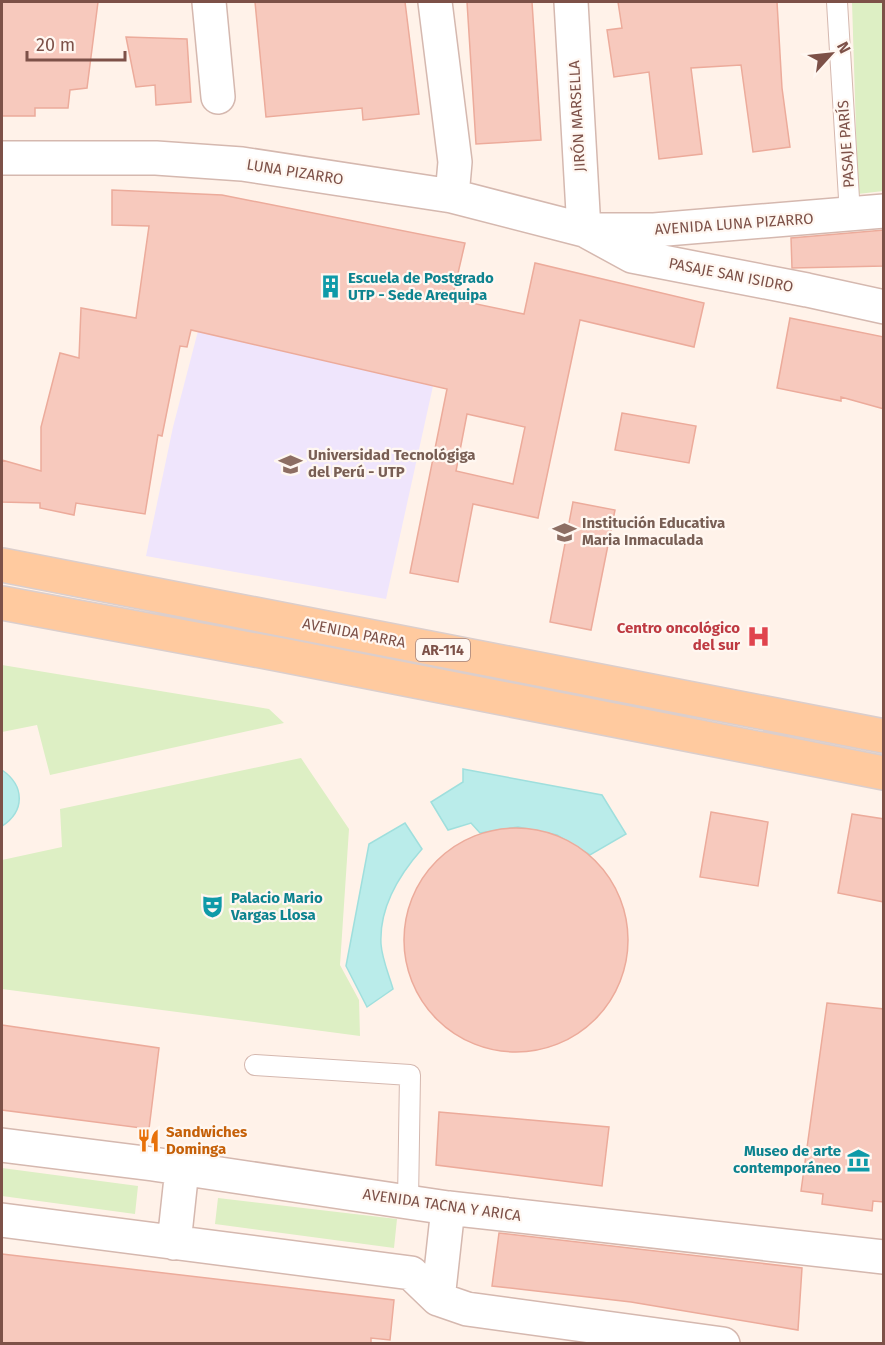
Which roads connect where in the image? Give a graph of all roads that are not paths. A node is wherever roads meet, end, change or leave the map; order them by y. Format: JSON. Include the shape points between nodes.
{"nodes":[{"id":1,"x":209,"y":2,"type":"edge"},
{"id":2,"x":435,"y":2,"type":"edge"},
{"id":3,"x":571,"y":2,"type":"edge"},
{"id":4,"x":837,"y":2,"type":"edge"},
{"id":5,"x":218,"y":97,"type":"dead end"},
{"id":6,"x":2,"y":158,"type":"edge"},
{"id":7,"x":452,"y":196,"type":"junction"},
{"id":8,"x":884,"y":212,"type":"edge"},
{"id":9,"x":850,"y":215,"type":"junction"},
{"id":10,"x":584,"y":230,"type":"junction"},
{"id":11,"x":884,"y":307,"type":"edge"},
{"id":12,"x":2,"y":566,"type":"edge"},
{"id":13,"x":2,"y":603,"type":"edge"},
{"id":14,"x":884,"y":736,"type":"edge"},
{"id":15,"x":884,"y":773,"type":"edge"},
{"id":16,"x":255,"y":1065,"type":"dead end"},
{"id":17,"x":2,"y":1145,"type":"edge"},
{"id":18,"x":182,"y":1169,"type":"junction"},
{"id":19,"x":408,"y":1201,"type":"junction"},
{"id":20,"x":448,"y":1208,"type":"junction"},
{"id":21,"x":2,"y":1220,"type":"edge"},
{"id":22,"x":174,"y":1243,"type":"junction"},
{"id":23,"x":884,"y":1257,"type":"edge"},
{"id":24,"x":438,"y":1299,"type":"junction"},
{"id":25,"x":723,"y":1344,"type":"edge"}],
"edges":[{"from":1,"to":5,"type":"street"},
{"from":2,"to":7,"type":"street","via":[[455,162]]},
{"from":3,"to":10,"type":"street","name":"JIRÓN MARSELLA"},
{"from":4,"to":9,"type":"lane","name":"PASAJE PARÍS"},
{"from":6,"to":7,"type":"street","name":"LUNA PIZARRO","via":[[156,158],[242,164]]},
{"from":7,"to":10,"type":"street","name":"LUNA PIZARRO"},
{"from":8,"to":9,"type":"street","name":"AVENIDA LUNA PIZARRO"},
{"from":9,"to":10,"type":"street","name":"AVENIDA LUNA PIZARRO","via":[[654,230]]},
{"from":10,"to":11,"type":"street","name":"PASAJE SAN ISIDRO","via":[[632,256]]},
{"from":12,"to":14,"type":"main road","name":"AVENIDA PARRA","number":"AR-114"},
{"from":13,"to":15,"type":"main road","number":"AR-114"},
{"from":16,"to":19,"type":"lane","via":[[410,1076]]},
{"from":17,"to":18,"type":"street","name":"AVENIDA TACNA Y ARICA"},
{"from":18,"to":19,"type":"street","name":"AVENIDA TACNA Y ARICA"},
{"from":18,"to":22,"type":"street"},
{"from":19,"to":20,"type":"street","name":"AVENIDA TACNA Y ARICA"},
{"from":20,"to":23,"type":"street","name":"AVENIDA TACNA Y ARICA"},
{"from":20,"to":24,"type":"street"},
{"from":21,"to":22,"type":"street"},
{"from":22,"to":24,"type":"street","via":[[411,1273]]},
{"from":24,"to":25,"type":"street","via":[[467,1309]]}]}
